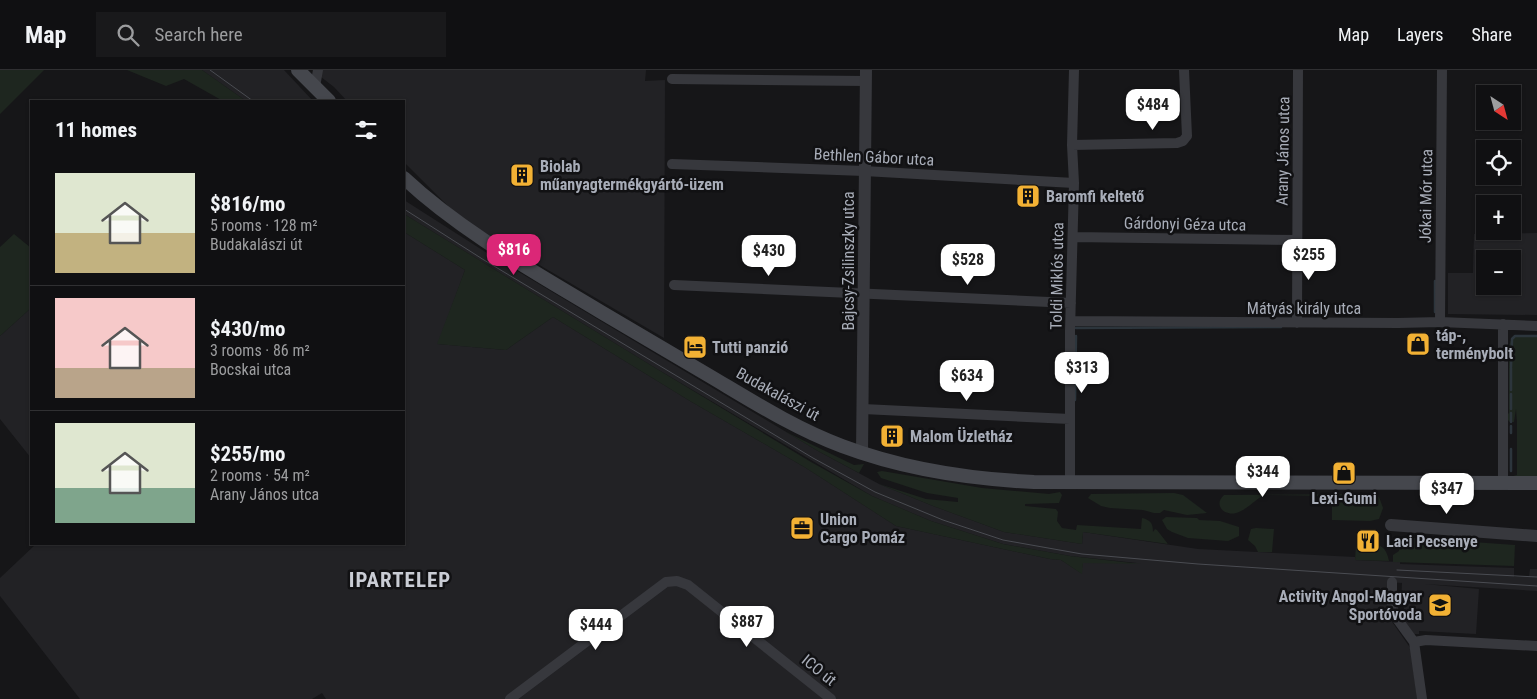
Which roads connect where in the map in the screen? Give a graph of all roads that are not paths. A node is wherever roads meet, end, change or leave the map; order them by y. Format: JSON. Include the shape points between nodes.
{"nodes":[{"id":1,"x":298,"y":70,"type":"edge"},
{"id":2,"x":318,"y":70,"type":"edge"},
{"id":3,"x":1074,"y":70,"type":"edge"},
{"id":4,"x":1184,"y":70,"type":"edge"},
{"id":5,"x":1298,"y":70,"type":"edge"},
{"id":6,"x":1442,"y":70,"type":"edge"},
{"id":7,"x":866,"y":76,"type":"edge"},
{"id":8,"x":672,"y":79,"type":"dead end"},
{"id":9,"x":315,"y":87,"type":"junction"},
{"id":10,"x":328,"y":100,"type":"edge"},
{"id":11,"x":1072,"y":145,"type":"junction"},
{"id":12,"x":672,"y":164,"type":"dead end"},
{"id":13,"x":864,"y":171,"type":"junction"},
{"id":14,"x":405,"y":179,"type":"edge"},
{"id":15,"x":1074,"y":183,"type":"junction"},
{"id":16,"x":1073,"y":237,"type":"junction"},
{"id":17,"x":1297,"y":240,"type":"junction"},
{"id":18,"x":674,"y":285,"type":"dead end"},
{"id":19,"x":864,"y":293,"type":"junction"},
{"id":20,"x":1071,"y":303,"type":"junction"},
{"id":21,"x":1071,"y":321,"type":"junction"},
{"id":22,"x":1440,"y":322,"type":"junction"},
{"id":23,"x":1297,"y":323,"type":"junction"},
{"id":24,"x":1503,"y":324,"type":"junction"},
{"id":25,"x":1537,"y":326,"type":"edge"},
{"id":26,"x":863,"y":409,"type":"junction"},
{"id":27,"x":1070,"y":419,"type":"junction"},
{"id":28,"x":862,"y":453,"type":"junction"},
{"id":29,"x":1070,"y":482,"type":"junction"},
{"id":30,"x":1503,"y":483,"type":"junction"},
{"id":31,"x":1537,"y":484,"type":"edge"},
{"id":32,"x":1391,"y":525,"type":"dead end"},
{"id":33,"x":1537,"y":536,"type":"edge"},
{"id":34,"x":1392,"y":582,"type":"dead end"},
{"id":35,"x":1414,"y":642,"type":"junction"},
{"id":36,"x":1537,"y":646,"type":"edge"},
{"id":37,"x":510,"y":699,"type":"edge"},
{"id":38,"x":831,"y":699,"type":"edge"},
{"id":39,"x":1422,"y":699,"type":"edge"}],
"edges":[{"from":1,"to":9,"type":"main road"},
{"from":2,"to":9,"type":"street"},
{"from":3,"to":11,"type":"street","name":"Toldi Miklós utca"},
{"from":4,"to":11,"type":"street","via":[[1187,136],[1183,141]]},
{"from":5,"to":17,"type":"street","name":"Arany János utca"},
{"from":6,"to":22,"type":"street","name":"Jókai Mór utca"},
{"from":7,"to":8,"type":"street"},
{"from":7,"to":13,"type":"street","name":"Bajcsy-Zsilinszky utca"},
{"from":9,"to":10,"type":"main road"},
{"from":11,"to":15,"type":"street","name":"Toldi Miklós utca"},
{"from":12,"to":13,"type":"street","name":"Bethlen Gábor utca"},
{"from":13,"to":15,"type":"street","name":"Bethlen Gábor utca"},
{"from":13,"to":19,"type":"street","name":"Bajcsy-Zsilinszky utca"},
{"from":14,"to":28,"type":"main road","name":"Budakalászi út","via":[[476,235],[571,294],[785,420]]},
{"from":15,"to":16,"type":"street","name":"Toldi Miklós utca"},
{"from":16,"to":17,"type":"street","name":"Gárdonyi Géza utca"},
{"from":16,"to":20,"type":"street","name":"Toldi Miklós utca"},
{"from":17,"to":23,"type":"street","name":"Arany János utca"},
{"from":18,"to":19,"type":"street"},
{"from":19,"to":20,"type":"street"},
{"from":19,"to":26,"type":"street","name":"Bajcsy-Zsilinszky utca"},
{"from":20,"to":21,"type":"street","name":"Toldi Miklós utca"},
{"from":21,"to":23,"type":"street","name":"Mátyás király utca"},
{"from":21,"to":27,"type":"street","name":"Toldi Miklós utca"},
{"from":22,"to":23,"type":"street","name":"Mátyás király utca"},
{"from":22,"to":24,"type":"street","name":"Mátyás király utca"},
{"from":24,"to":25,"type":"street","name":"Mátyás király utca"},
{"from":24,"to":30,"type":"street"},
{"from":26,"to":27,"type":"street"},
{"from":26,"to":28,"type":"street","name":"Bajcsy-Zsilinszky utca"},
{"from":27,"to":29,"type":"street","name":"Toldi Miklós utca"},
{"from":28,"to":29,"type":"main road","name":"Budakalászi út","via":[[914,468],[981,479]]},
{"from":29,"to":30,"type":"main road","name":"Budakalászi út"},
{"from":30,"to":31,"type":"main road","name":"Budakalászi út"},
{"from":32,"to":33,"type":"street"},
{"from":34,"to":35,"type":"street","via":[[1395,616]]},
{"from":35,"to":36,"type":"street"},
{"from":35,"to":39,"type":"street"},
{"from":37,"to":38,"type":"street","name":"ICO út","via":[[666,582],[677,581],[688,585]]}]}
